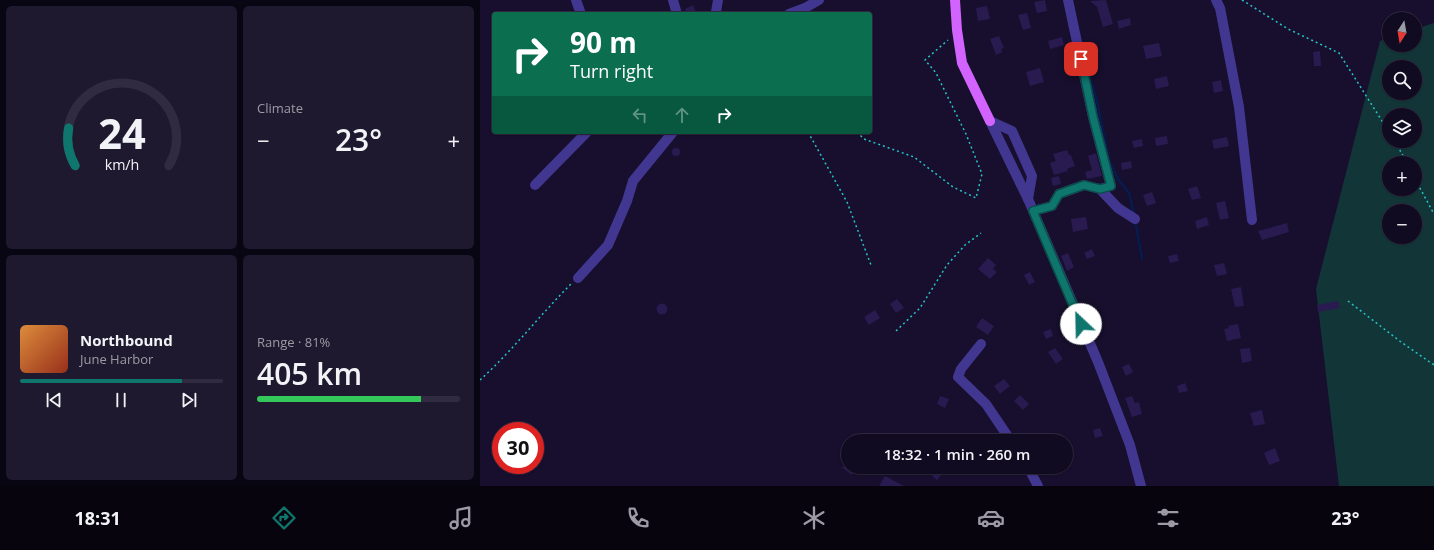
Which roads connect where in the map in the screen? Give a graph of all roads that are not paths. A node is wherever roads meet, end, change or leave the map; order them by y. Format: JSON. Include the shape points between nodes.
{"nodes":[{"id":1,"x":576,"y":0,"type":"edge"},
{"id":2,"x":673,"y":0,"type":"edge"},
{"id":3,"x":718,"y":0,"type":"edge"},
{"id":4,"x":819,"y":0,"type":"edge"},
{"id":5,"x":955,"y":0,"type":"edge"},
{"id":6,"x":1068,"y":0,"type":"edge"},
{"id":7,"x":1216,"y":0,"type":"edge"},
{"id":8,"x":580,"y":12,"type":"edge"},
{"id":9,"x":676,"y":12,"type":"edge"},
{"id":10,"x":716,"y":12,"type":"dead end"},
{"id":11,"x":793,"y":12,"type":"edge"},
{"id":12,"x":990,"y":121,"type":"junction"},
{"id":13,"x":585,"y":134,"type":"edge"},
{"id":14,"x":671,"y":134,"type":"edge"},
{"id":15,"x":535,"y":185,"type":"dead end"},
{"id":16,"x":1100,"y":189,"type":"junction"},
{"id":17,"x":1028,"y":199,"type":"junction"},
{"id":18,"x":1033,"y":211,"type":"junction"},
{"id":19,"x":1135,"y":219,"type":"dead end"},
{"id":20,"x":1252,"y":220,"type":"dead end"},
{"id":21,"x":578,"y":278,"type":"road end"},
{"id":22,"x":982,"y":344,"type":"dead end"},
{"id":23,"x":1006,"y":434,"type":"edge"},
{"id":24,"x":1032,"y":474,"type":"edge"},
{"id":25,"x":1038,"y":486,"type":"edge"},
{"id":26,"x":1141,"y":486,"type":"edge"}],
"edges":[{"from":1,"to":8,"type":"street"},
{"from":2,"to":9,"type":"street"},
{"from":3,"to":10,"type":"street"},
{"from":4,"to":11,"type":"street"},
{"from":5,"to":12,"type":"main road","via":[[962,63]]},
{"from":6,"to":16,"type":"street","via":[[1111,186]]},
{"from":7,"to":20,"type":"street","via":[[1220,8],[1238,107]]},
{"from":12,"to":17,"type":"street"},
{"from":12,"to":17,"type":"street","via":[[1012,131],[1032,176]]},
{"from":13,"to":15,"type":"street"},
{"from":14,"to":21,"type":"street","via":[[633,181],[608,245]]},
{"from":16,"to":18,"type":"street","via":[[1084,185],[1059,194],[1052,206]]},
{"from":16,"to":19,"type":"street","via":[[1118,208]]},
{"from":17,"to":18,"type":"street"},
{"from":18,"to":26,"type":"street","via":[[1098,362],[1130,445]]},
{"from":22,"to":23,"type":"street","via":[[961,369],[958,377],[986,404]]},
{"from":24,"to":25,"type":"street"}]}
